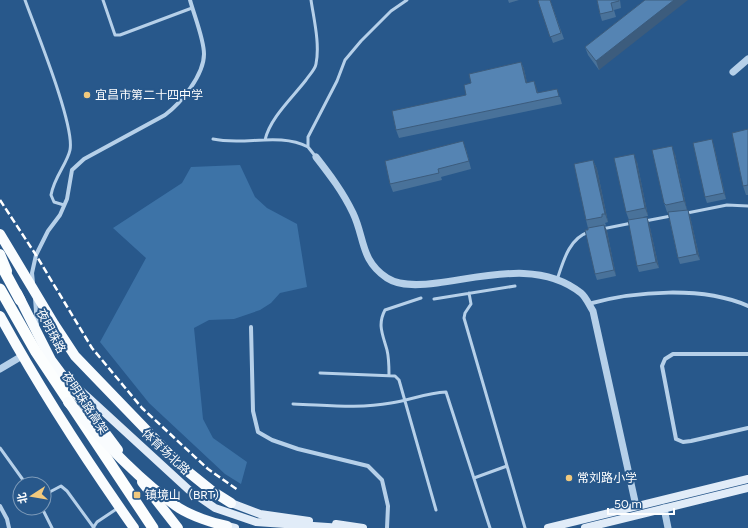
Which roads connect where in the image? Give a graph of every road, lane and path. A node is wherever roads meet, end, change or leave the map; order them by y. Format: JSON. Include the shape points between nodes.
{"nodes":[{"id":1,"x":25,"y":0,"type":"edge"},
{"id":2,"x":103,"y":0,"type":"edge"},
{"id":3,"x":190,"y":0,"type":"edge"},
{"id":4,"x":311,"y":0,"type":"edge"},
{"id":5,"x":407,"y":0,"type":"edge"},
{"id":6,"x":192,"y":8,"type":"junction"},
{"id":7,"x":748,"y":59,"type":"edge"},
{"id":8,"x":733,"y":72,"type":"dead end"},
{"id":9,"x":213,"y":139,"type":"dead end"},
{"id":10,"x":265,"y":140,"type":"junction"},
{"id":11,"x":308,"y":147,"type":"junction"},
{"id":12,"x":316,"y":157,"type":"joint"},
{"id":13,"x":64,"y":205,"type":"junction"},
{"id":14,"x":748,"y":206,"type":"edge"},
{"id":15,"x":680,"y":214,"type":"edge"},
{"id":16,"x":673,"y":215,"type":"edge"},
{"id":17,"x":642,"y":222,"type":"edge"},
{"id":18,"x":634,"y":223,"type":"edge"},
{"id":19,"x":0,"y":234,"type":"edge"},
{"id":20,"x":0,"y":254,"type":"edge"},
{"id":21,"x":0,"y":264,"type":"edge"},
{"id":22,"x":557,"y":280,"type":"junction"},
{"id":23,"x":515,"y":286,"type":"dead end"},
{"id":24,"x":0,"y":289,"type":"edge"},
{"id":25,"x":469,"y":292,"type":"junction"},
{"id":26,"x":421,"y":298,"type":"dead end"},
{"id":27,"x":434,"y":299,"type":"dead end"},
{"id":28,"x":20,"y":300,"type":"junction"},
{"id":29,"x":588,"y":304,"type":"junction"},
{"id":30,"x":748,"y":305,"type":"edge"},
{"id":31,"x":0,"y":316,"type":"edge"},
{"id":32,"x":251,"y":327,"type":"dead end"},
{"id":33,"x":38,"y":335,"type":"junction"},
{"id":34,"x":748,"y":354,"type":"edge"},
{"id":35,"x":22,"y":356,"type":"junction"},
{"id":36,"x":0,"y":369,"type":"edge"},
{"id":37,"x":58,"y":370,"type":"junction"},
{"id":38,"x":320,"y":374,"type":"dead end"},
{"id":39,"x":389,"y":375,"type":"junction"},
{"id":40,"x":406,"y":399,"type":"junction"},
{"id":41,"x":68,"y":402,"type":"junction"},
{"id":42,"x":293,"y":404,"type":"dead end"},
{"id":43,"x":114,"y":422,"type":"junction"},
{"id":44,"x":98,"y":425,"type":"junction"},
{"id":45,"x":748,"y":428,"type":"edge"},
{"id":46,"x":0,"y":448,"type":"edge"},
{"id":47,"x":507,"y":466,"type":"junction"},
{"id":48,"x":20,"y":476,"type":"edge"},
{"id":49,"x":474,"y":478,"type":"junction"},
{"id":50,"x":748,"y":479,"type":"edge"},
{"id":51,"x":748,"y":488,"type":"edge"},
{"id":52,"x":52,"y":491,"type":"edge"},
{"id":53,"x":231,"y":504,"type":"joint"},
{"id":54,"x":0,"y":506,"type":"edge"},
{"id":55,"x":636,"y":506,"type":"junction"},
{"id":56,"x":119,"y":507,"type":"junction"},
{"id":57,"x":664,"y":508,"type":"junction"},
{"id":58,"x":436,"y":510,"type":"dead end"},
{"id":59,"x":46,"y":516,"type":"edge"},
{"id":60,"x":231,"y":527,"type":"edge"},
{"id":61,"x":9,"y":528,"type":"edge"},
{"id":62,"x":52,"y":528,"type":"edge"},
{"id":63,"x":94,"y":528,"type":"edge"},
{"id":64,"x":134,"y":528,"type":"edge"},
{"id":65,"x":153,"y":528,"type":"edge"},
{"id":66,"x":178,"y":528,"type":"edge"},
{"id":67,"x":282,"y":528,"type":"edge"},
{"id":68,"x":342,"y":528,"type":"edge"},
{"id":69,"x":363,"y":528,"type":"edge"},
{"id":70,"x":387,"y":528,"type":"edge"},
{"id":71,"x":490,"y":528,"type":"edge"},
{"id":72,"x":525,"y":528,"type":"edge"},
{"id":73,"x":548,"y":528,"type":"edge"},
{"id":74,"x":585,"y":528,"type":"edge"},
{"id":75,"x":668,"y":528,"type":"edge"}],
"edges":[{"from":1,"to":13,"type":"lane","via":[[64,111],[69,135],[70,150],[53,182],[51,195],[54,202]]},
{"from":2,"to":6,"type":"lane","via":[[115,34],[120,35]]},
{"from":3,"to":6,"type":"street"},
{"from":4,"to":10,"type":"lane","via":[[317,51],[316,66],[274,119]]},
{"from":5,"to":11,"type":"lane","via":[[391,11],[361,40],[345,60],[308,137]]},
{"from":6,"to":13,"type":"street","via":[[204,54],[200,69],[187,93],[177,106],[165,115],[84,159],[72,170]]},
{"from":7,"to":8,"type":"street"},
{"from":9,"to":10,"type":"lane","via":[[227,142]]},
{"from":10,"to":11,"type":"lane","via":[[297,142]]},
{"from":11,"to":12,"type":"lane"},
{"from":12,"to":22,"type":"street","via":[[339,186],[354,214],[363,249],[373,267],[389,279],[416,286],[498,274],[537,274]]},
{"from":13,"to":33,"type":"street","via":[[36,255],[32,273]]},
{"from":14,"to":15,"type":"lane","via":[[727,205]]},
{"from":16,"to":17,"type":"lane"},
{"from":18,"to":22,"type":"lane","via":[[587,232],[576,238],[564,258]]},
{"from":19,"to":53,"type":"main road","bridge":true,"via":[[75,356],[181,466]]},
{"from":20,"to":28,"type":"main road","name":"夜明珠路"},
{"from":21,"to":28,"type":"highway"},
{"from":22,"to":29,"type":"street","via":[[582,294]]},
{"from":23,"to":25,"type":"lane"},
{"from":24,"to":41,"type":"highway","name":"夜明珠路高架"},
{"from":25,"to":27,"type":"lane"},
{"from":25,"to":47,"type":"lane","via":[[471,304],[464,313],[464,318]]},
{"from":26,"to":39,"type":"lane","via":[[385,310],[381,317]]},
{"from":28,"to":33,"type":"main road","name":"夜明珠路"},
{"from":29,"to":30,"type":"street","via":[[648,294],[692,293]]},
{"from":29,"to":55,"type":"street","via":[[593,311]]},
{"from":31,"to":35,"type":"main road"},
{"from":32,"to":70,"type":"street","via":[[253,411],[258,432],[298,449],[368,466],[382,480],[388,506]]},
{"from":33,"to":37,"type":"main road","name":"夜明珠路"},
{"from":34,"to":45,"type":"street","via":[[673,354],[664,359],[662,366],[676,439],[683,442],[691,441]]},
{"from":35,"to":36,"type":"street"},
{"from":35,"to":56,"type":"main road"},
{"from":37,"to":43,"type":"main road"},
{"from":37,"to":44,"type":"main road","name":"夜明珠路"},
{"from":38,"to":39,"type":"lane"},
{"from":39,"to":40,"type":"lane","via":[[399,380]]},
{"from":40,"to":42,"type":"lane","via":[[359,406]]},
{"from":40,"to":49,"type":"lane","via":[[446,392]]},
{"from":40,"to":58,"type":"lane"},
{"from":41,"to":60,"type":"main road","bridge":true,"via":[[112,449],[169,500],[180,508]]},
{"from":41,"to":65,"type":"highway","name":"夜明珠路高架","bridge":true},
{"from":43,"to":44,"type":"main road","via":[[100,412],[97,417]]},
{"from":43,"to":67,"type":"main road","name":"体育场北路","via":[[187,492],[214,512],[255,526]]},
{"from":43,"to":68,"type":"main road","name":"体育场北路","via":[[189,490],[215,508],[256,522]]},
{"from":44,"to":66,"type":"main road","name":"夜明珠路"},
{"from":46,"to":48,"type":"lane"},
{"from":47,"to":49,"type":"lane"},
{"from":47,"to":72,"type":"lane"},
{"from":49,"to":71,"type":"lane"},
{"from":50,"to":55,"type":"main road"},
{"from":51,"to":57,"type":"main road"},
{"from":52,"to":63,"type":"lane","via":[[61,486],[68,491]]},
{"from":53,"to":69,"type":"main road","via":[[260,514]]},
{"from":54,"to":61,"type":"street"},
{"from":55,"to":73,"type":"main road"},
{"from":56,"to":63,"type":"lane","via":[[97,522]]},
{"from":56,"to":64,"type":"main road"},
{"from":57,"to":74,"type":"main road"},
{"from":57,"to":75,"type":"street"},
{"from":59,"to":62,"type":"lane"}]}
